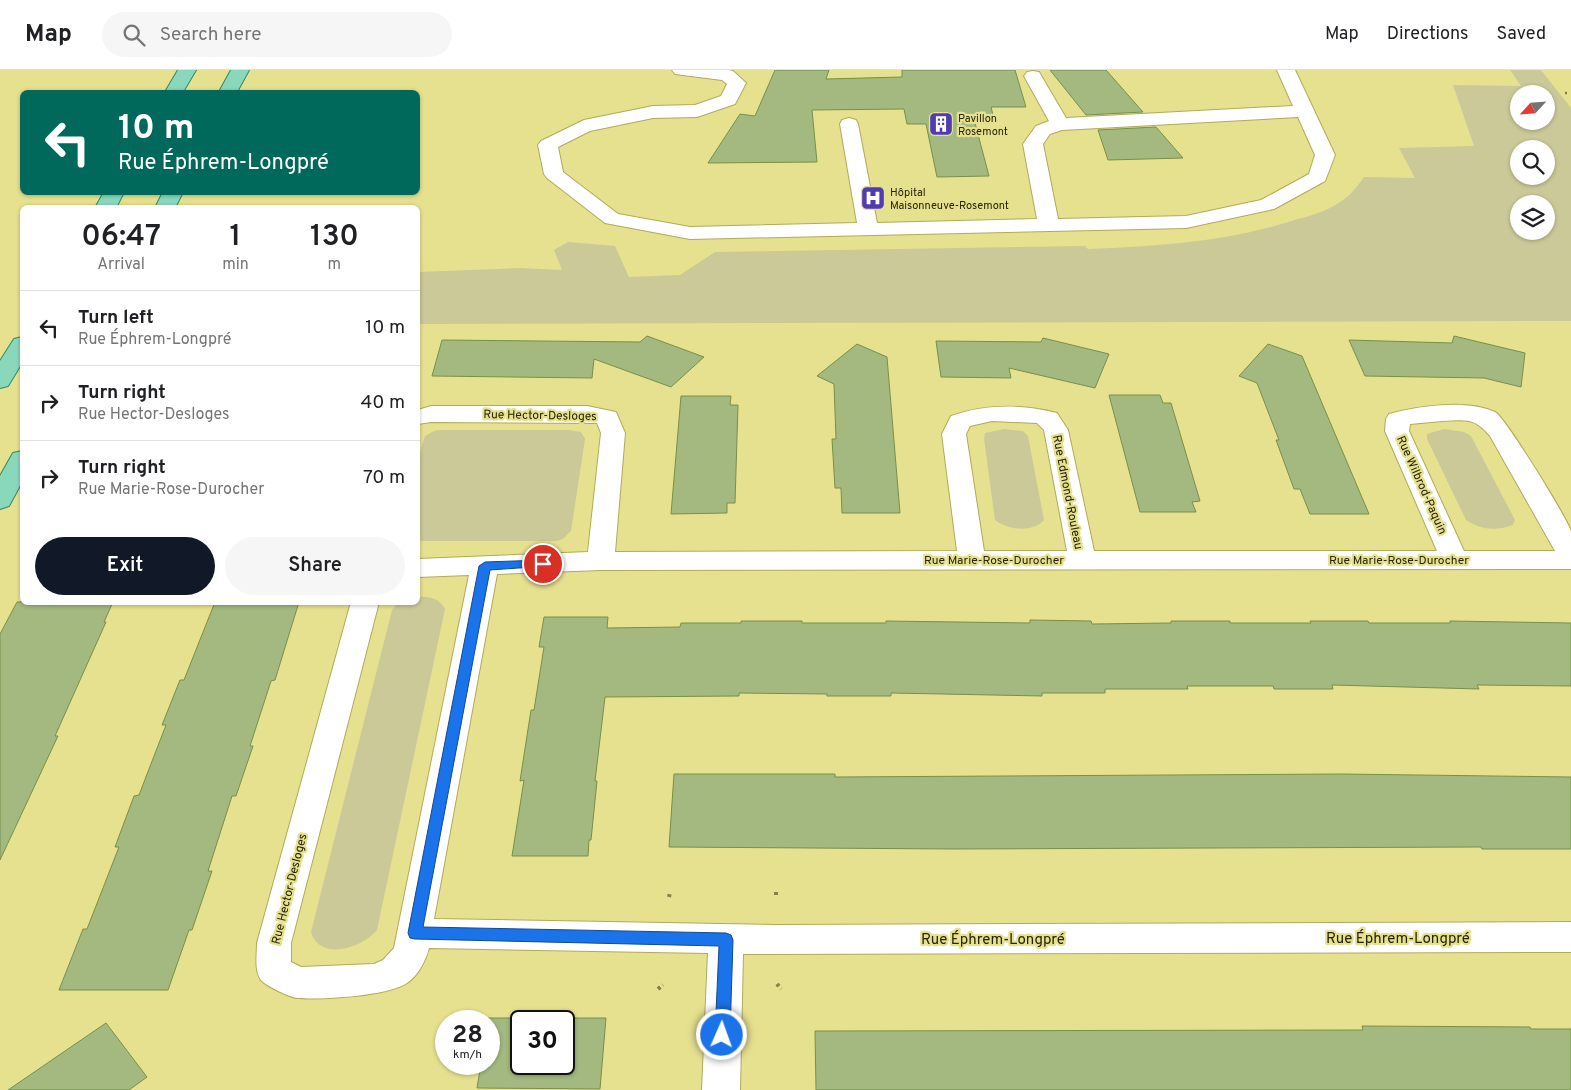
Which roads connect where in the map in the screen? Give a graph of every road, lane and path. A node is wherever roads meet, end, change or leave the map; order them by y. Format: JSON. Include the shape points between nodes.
{"nodes":[{"id":1,"x":187,"y":70,"type":"edge"},
{"id":2,"x":240,"y":70,"type":"edge"},
{"id":3,"x":1286,"y":70,"type":"edge"},
{"id":4,"x":1033,"y":76,"type":"dead end"},
{"id":5,"x":677,"y":87,"type":"edge"},
{"id":6,"x":175,"y":90,"type":"edge"},
{"id":7,"x":229,"y":90,"type":"edge"},
{"id":8,"x":1305,"y":111,"type":"junction"},
{"id":9,"x":849,"y":124,"type":"dead end"},
{"id":10,"x":1060,"y":124,"type":"junction"},
{"id":11,"x":1049,"y":225,"type":"junction"},
{"id":12,"x":868,"y":229,"type":"junction"},
{"id":13,"x":20,"y":347,"type":"edge"},
{"id":14,"x":0,"y":381,"type":"edge"},
{"id":15,"x":420,"y":417,"type":"edge"},
{"id":16,"x":20,"y":463,"type":"edge"},
{"id":17,"x":0,"y":500,"type":"edge"},
{"id":18,"x":1571,"y":555,"type":"edge"},
{"id":19,"x":972,"y":560,"type":"junction"},
{"id":20,"x":1082,"y":560,"type":"junction"},
{"id":21,"x":1455,"y":560,"type":"junction"},
{"id":22,"x":1571,"y":560,"type":"edge"},
{"id":23,"x":601,"y":561,"type":"junction"},
{"id":24,"x":485,"y":566,"type":"junction"},
{"id":25,"x":420,"y":568,"type":"edge"},
{"id":26,"x":364,"y":605,"type":"edge"},
{"id":27,"x":670,"y":892,"type":"dead end"},
{"id":28,"x":776,"y":892,"type":"dead end"},
{"id":29,"x":669,"y":897,"type":"dead end"},
{"id":30,"x":776,"y":898,"type":"dead end"},
{"id":31,"x":415,"y":933,"type":"junction"},
{"id":32,"x":1571,"y":937,"type":"edge"},
{"id":33,"x":726,"y":940,"type":"junction"},
{"id":34,"x":777,"y":984,"type":"dead end"},
{"id":35,"x":663,"y":986,"type":"dead end"},
{"id":36,"x":658,"y":989,"type":"dead end"},
{"id":37,"x":781,"y":989,"type":"dead end"},
{"id":38,"x":720,"y":1090,"type":"edge"}],
"edges":[{"from":1,"to":6,"type":"main road"},
{"from":2,"to":7,"type":"main road"},
{"from":3,"to":8,"type":"street"},
{"from":4,"to":10,"type":"street"},
{"from":5,"to":12,"type":"street","via":[[653,112],[584,126],[548,145],[554,174],[612,219],[651,226],[690,232]]},
{"from":8,"to":10,"type":"street"},
{"from":8,"to":11,"type":"street","via":[[1325,154],[1318,177],[1267,205],[1186,222]]},
{"from":9,"to":12,"type":"street"},
{"from":10,"to":11,"type":"street","via":[[1042,130],[1033,144]]},
{"from":11,"to":12,"type":"street"},
{"from":13,"to":14,"type":"main road"},
{"from":15,"to":23,"type":"street","name":"Rue Hector-Desloges","via":[[587,414],[607,417],[613,433]]},
{"from":16,"to":17,"type":"main road"},
{"from":18,"to":21,"type":"street","name":"Rue Wilbrod-Paquin","via":[[1500,432],[1487,419],[1462,414],[1414,415],[1398,419],[1398,431]]},
{"from":19,"to":20,"type":"street","name":"Rue Marie-Rose-Durocher"},
{"from":19,"to":20,"type":"street","name":"Rue Edmond-Rouleau","via":[[954,434],[960,421],[975,415],[1030,414],[1048,418],[1056,430]]},
{"from":19,"to":23,"type":"street","name":"Rue Marie-Rose-Durocher"},
{"from":20,"to":21,"type":"street","name":"Rue Marie-Rose-Durocher"},
{"from":21,"to":22,"type":"street","name":"Rue Marie-Rose-Durocher"},
{"from":23,"to":24,"type":"street","name":"Rue Marie-Rose-Durocher"},
{"from":24,"to":25,"type":"street","name":"Rue Marie-Rose-Durocher"},
{"from":24,"to":31,"type":"street","name":"Rue Hector-Desloges"},
{"from":26,"to":31,"type":"street","name":"Rue Hector-Desloges","via":[[274,943],[274,970],[297,983],[374,979],[395,972],[410,956]]},
{"from":27,"to":29,"type":"path"},
{"from":28,"to":30,"type":"path"},
{"from":31,"to":33,"type":"street","name":"Rue Éphrem-Longpré"},
{"from":32,"to":33,"type":"street","name":"Rue Éphrem-Longpré"},
{"from":33,"to":38,"type":"street"},
{"from":34,"to":37,"type":"path"},
{"from":35,"to":36,"type":"path"}]}
